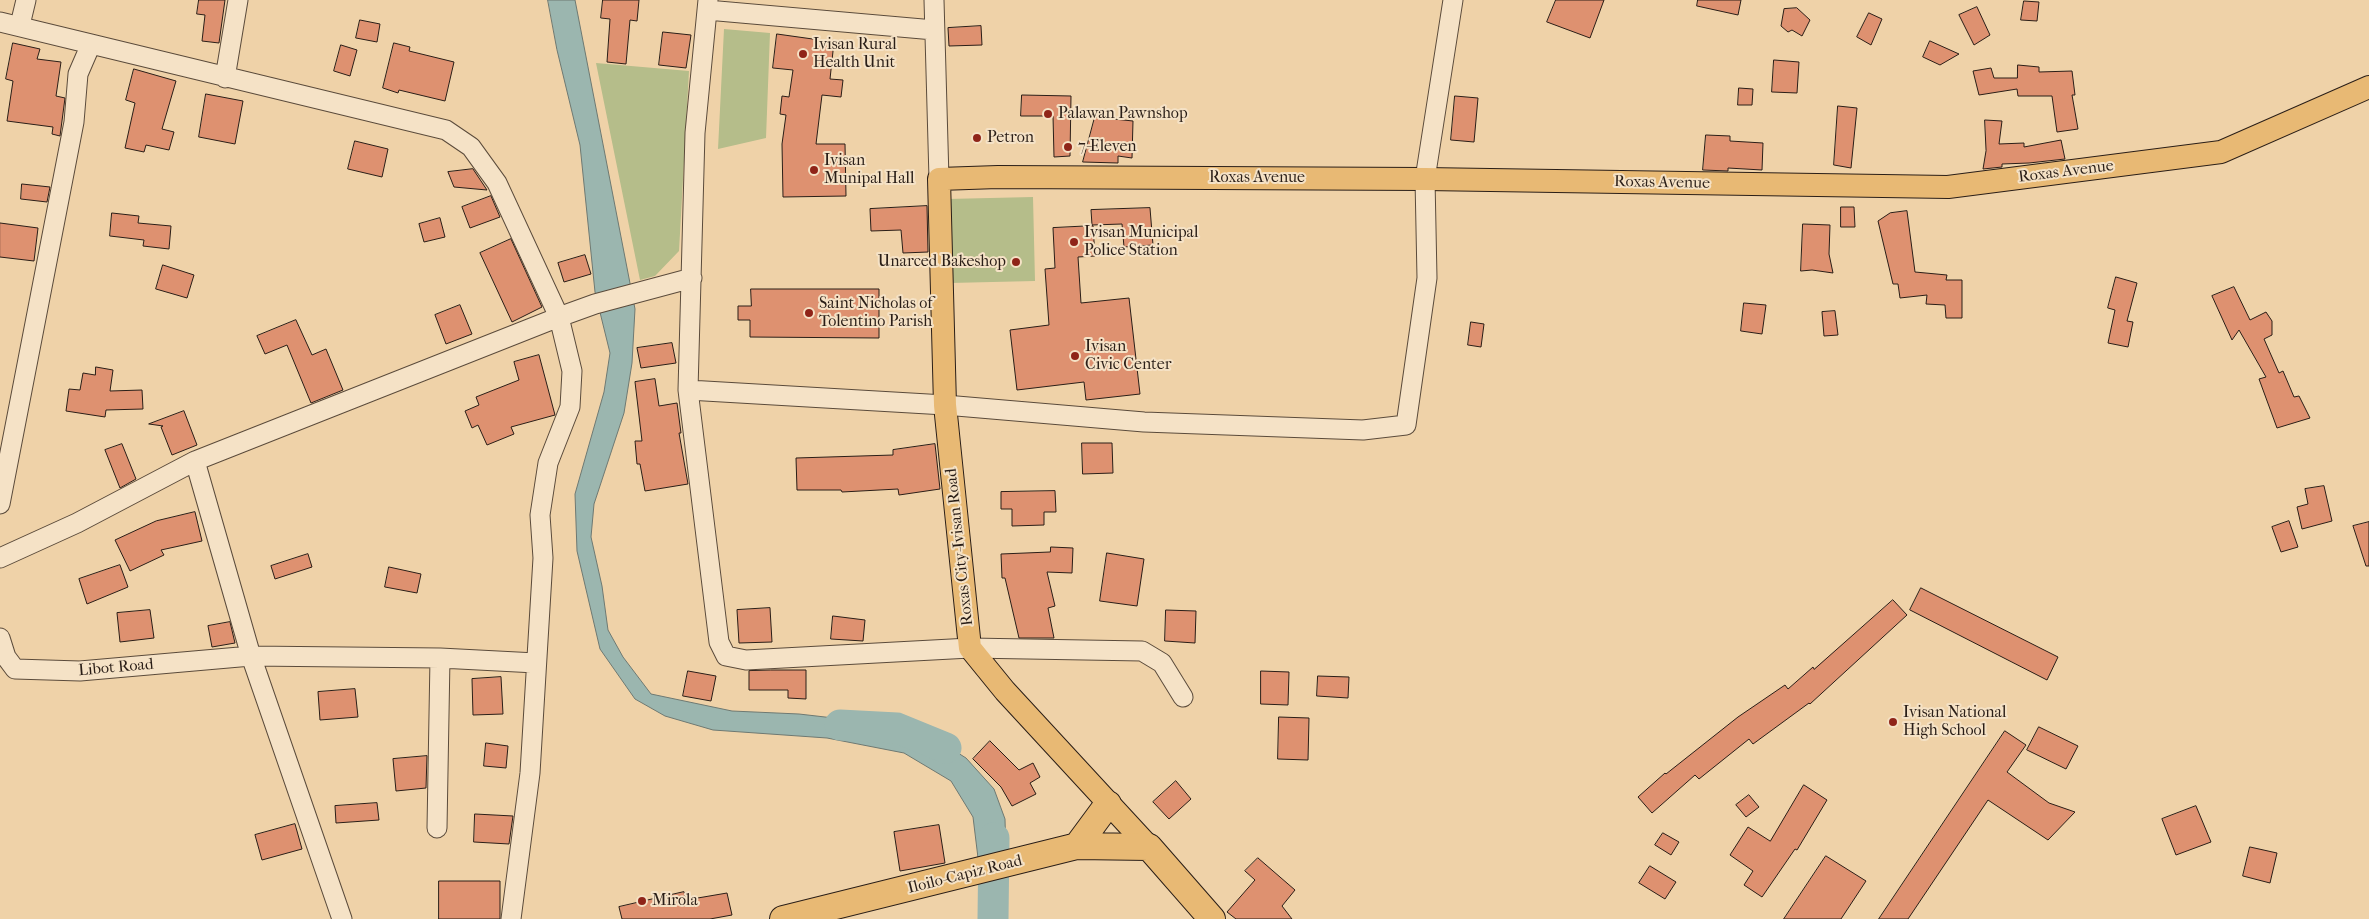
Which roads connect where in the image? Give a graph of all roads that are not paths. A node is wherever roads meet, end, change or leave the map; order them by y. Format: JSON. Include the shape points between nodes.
{"nodes":[{"id":1,"x":26,"y":0,"type":"edge"},
{"id":2,"x":238,"y":0,"type":"edge"},
{"id":3,"x":934,"y":0,"type":"edge"},
{"id":4,"x":1453,"y":0,"type":"edge"},
{"id":5,"x":707,"y":5,"type":"edge"},
{"id":6,"x":0,"y":22,"type":"edge"},
{"id":7,"x":20,"y":25,"type":"junction"},
{"id":8,"x":934,"y":30,"type":"junction"},
{"id":9,"x":91,"y":44,"type":"junction"},
{"id":10,"x":225,"y":78,"type":"junction"},
{"id":11,"x":2369,"y":87,"type":"edge"},
{"id":12,"x":940,"y":179,"type":"junction"},
{"id":13,"x":1425,"y":179,"type":"junction"},
{"id":14,"x":692,"y":278,"type":"junction"},
{"id":15,"x":559,"y":317,"type":"junction"},
{"id":16,"x":688,"y":390,"type":"junction"},
{"id":17,"x":945,"y":404,"type":"junction"},
{"id":18,"x":195,"y":460,"type":"junction"},
{"id":19,"x":0,"y":504,"type":"edge"},
{"id":20,"x":0,"y":558,"type":"edge"},
{"id":21,"x":0,"y":638,"type":"edge"},
{"id":22,"x":970,"y":648,"type":"junction"},
{"id":23,"x":252,"y":656,"type":"junction"},
{"id":24,"x":440,"y":658,"type":"junction"},
{"id":25,"x":536,"y":663,"type":"junction"},
{"id":26,"x":1183,"y":697,"type":"dead end"},
{"id":27,"x":1108,"y":804,"type":"junction"},
{"id":28,"x":437,"y":828,"type":"dead end"},
{"id":29,"x":1077,"y":846,"type":"junction"},
{"id":30,"x":1149,"y":847,"type":"junction"},
{"id":31,"x":342,"y":919,"type":"edge"},
{"id":32,"x":511,"y":919,"type":"edge"},
{"id":33,"x":783,"y":919,"type":"edge"},
{"id":34,"x":1212,"y":919,"type":"edge"}],
"edges":[{"from":1,"to":7,"type":"street"},
{"from":2,"to":10,"type":"street"},
{"from":3,"to":8,"type":"street"},
{"from":4,"to":13,"type":"street"},
{"from":5,"to":8,"type":"street"},
{"from":5,"to":14,"type":"street","via":[[695,133]]},
{"from":6,"to":7,"type":"street"},
{"from":7,"to":9,"type":"street"},
{"from":8,"to":12,"type":"street"},
{"from":9,"to":10,"type":"street"},
{"from":9,"to":19,"type":"street","via":[[78,74],[74,122]]},
{"from":10,"to":15,"type":"street","via":[[446,130],[471,147],[497,183]]},
{"from":11,"to":13,"type":"main road","name":"Roxas Avenue","via":[[2221,152],[1948,188]]},
{"from":12,"to":13,"type":"main road","name":"Roxas Avenue"},
{"from":12,"to":17,"type":"main road","name":"Roxas City-Ivisan Road"},
{"from":13,"to":17,"type":"street","via":[[1427,278],[1406,425],[1363,430],[1144,422]]},
{"from":14,"to":15,"type":"street"},
{"from":14,"to":16,"type":"street"},
{"from":15,"to":18,"type":"street"},
{"from":15,"to":25,"type":"street","via":[[572,371],[570,407],[548,464],[540,515],[543,558]]},
{"from":16,"to":17,"type":"street"},
{"from":16,"to":22,"type":"street","via":[[719,642],[726,656],[746,660]]},
{"from":17,"to":22,"type":"main road","name":"Roxas City-Ivisan Road"},
{"from":18,"to":20,"type":"street","via":[[77,523]]},
{"from":18,"to":23,"type":"street"},
{"from":21,"to":23,"type":"street","name":"Libot Road","via":[[6,657],[15,670],[80,672]]},
{"from":22,"to":26,"type":"street","via":[[1142,651],[1162,663]]},
{"from":22,"to":27,"type":"main road","name":"Roxas City-Ivisan Road"},
{"from":23,"to":24,"type":"street"},
{"from":23,"to":31,"type":"street"},
{"from":24,"to":25,"type":"street"},
{"from":24,"to":28,"type":"street"},
{"from":25,"to":32,"type":"street","via":[[530,773]]},
{"from":27,"to":29,"type":"highway"},
{"from":27,"to":30,"type":"main road","name":"Roxas City-Ivisan Road"},
{"from":29,"to":30,"type":"highway","name":"Iloilo-Capiz Road"},
{"from":29,"to":33,"type":"highway","name":"Iloilo-Capiz Road"},
{"from":30,"to":34,"type":"highway"}]}
